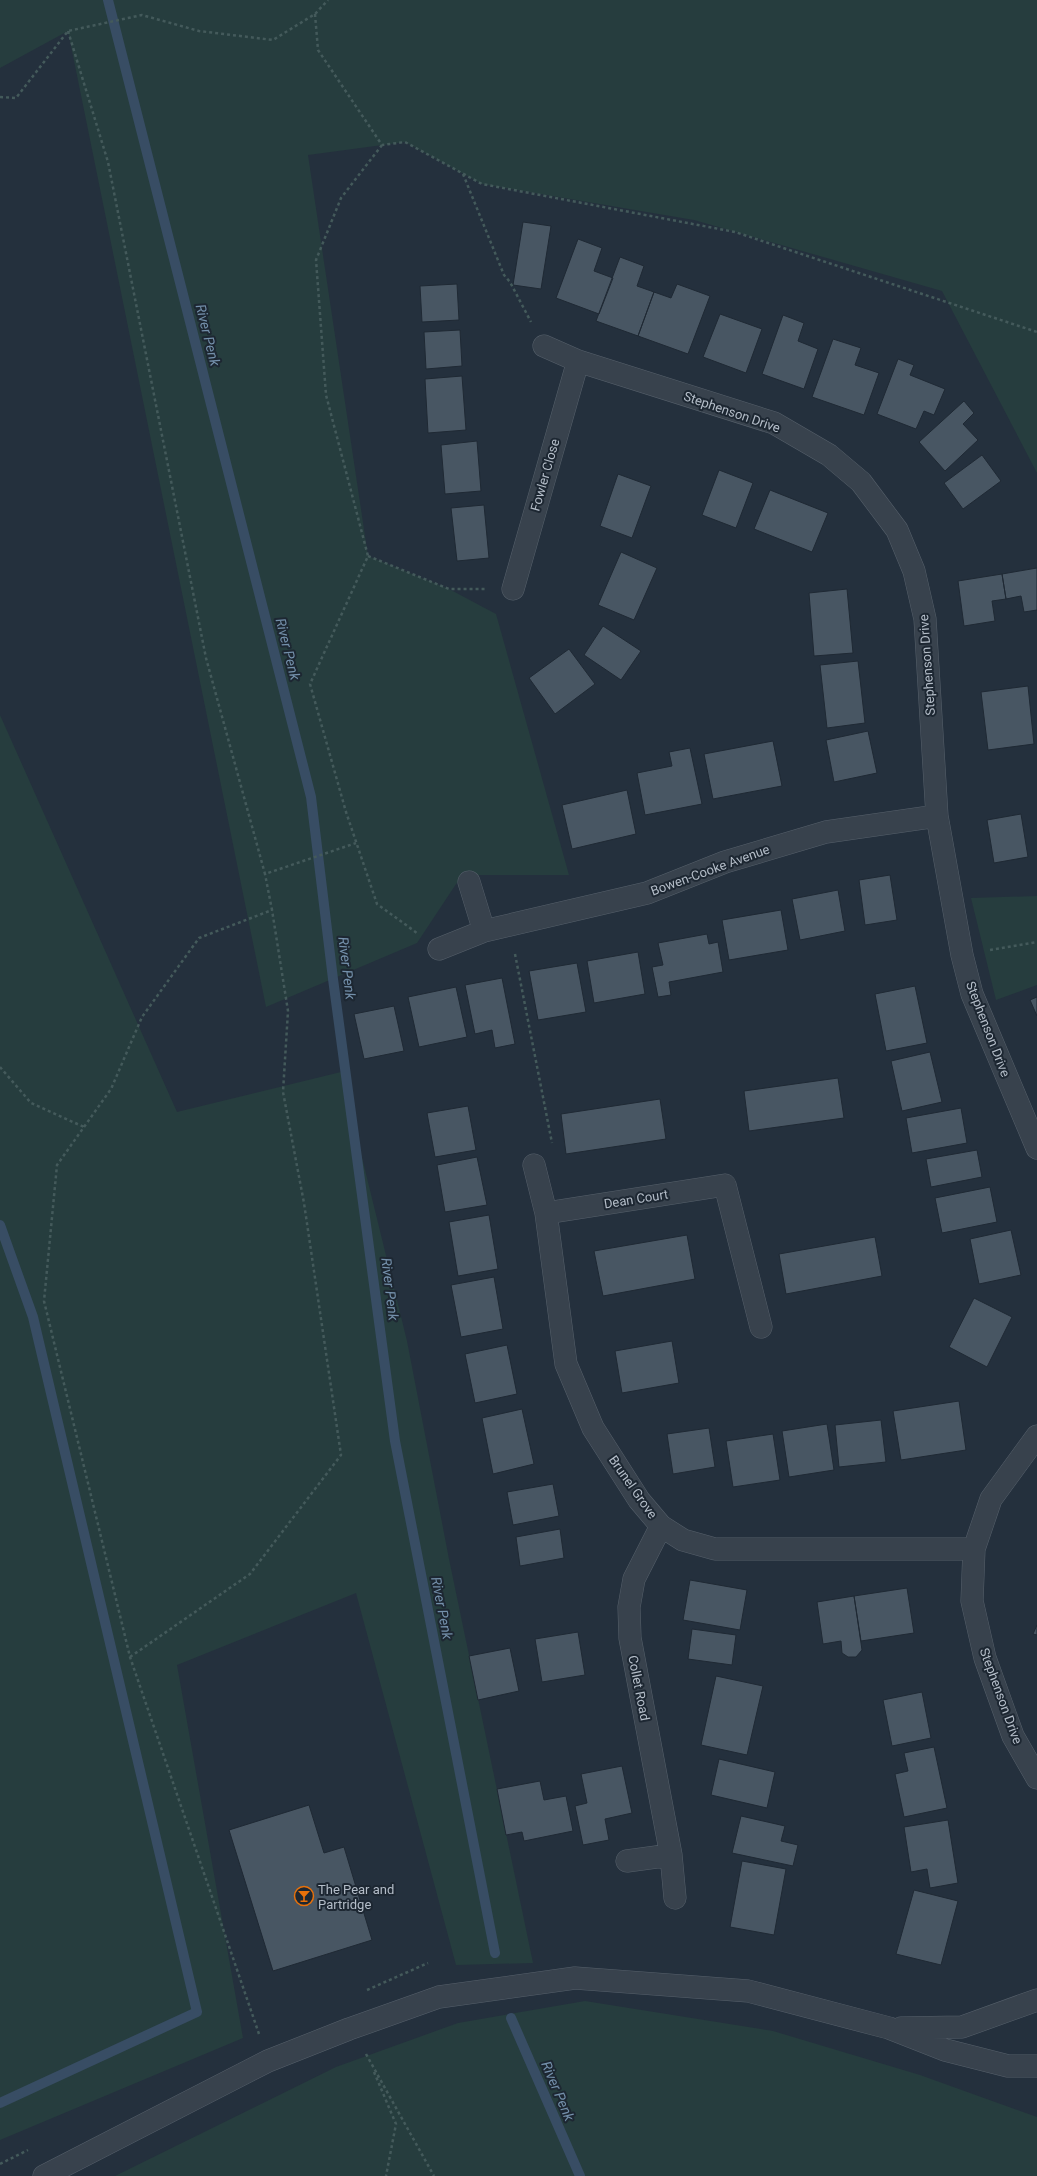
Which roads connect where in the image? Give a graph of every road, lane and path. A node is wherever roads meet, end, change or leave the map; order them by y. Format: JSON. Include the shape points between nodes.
{"nodes":[{"id":1,"x":328,"y":0,"type":"edge"},
{"id":2,"x":315,"y":14,"type":"junction"},
{"id":3,"x":68,"y":31,"type":"junction"},
{"id":4,"x":0,"y":97,"type":"edge"},
{"id":5,"x":382,"y":145,"type":"junction"},
{"id":6,"x":463,"y":174,"type":"junction"},
{"id":7,"x":1037,"y":332,"type":"edge"},
{"id":8,"x":544,"y":346,"type":"joint"},
{"id":9,"x":578,"y":361,"type":"junction"},
{"id":10,"x":368,"y":556,"type":"junction"},
{"id":11,"x":513,"y":589,"type":"joint"},
{"id":12,"x":937,"y":816,"type":"junction"},
{"id":13,"x":356,"y":843,"type":"junction"},
{"id":14,"x":265,"y":874,"type":"junction"},
{"id":15,"x":469,"y":882,"type":"dead end"},
{"id":16,"x":272,"y":910,"type":"junction"},
{"id":17,"x":509,"y":926,"type":"junction"},
{"id":18,"x":484,"y":931,"type":"junction"},
{"id":19,"x":1037,"y":942,"type":"edge"},
{"id":20,"x":439,"y":949,"type":"joint"},
{"id":21,"x":962,"y":955,"type":"junction"},
{"id":22,"x":0,"y":1067,"type":"edge"},
{"id":23,"x":84,"y":1127,"type":"junction"},
{"id":24,"x":554,"y":1148,"type":"dead end"},
{"id":25,"x":1037,"y":1148,"type":"edge"},
{"id":26,"x":534,"y":1165,"type":"dead end"},
{"id":27,"x":546,"y":1213,"type":"junction"},
{"id":28,"x":761,"y":1327,"type":"dead end"},
{"id":29,"x":1037,"y":1436,"type":"edge"},
{"id":30,"x":661,"y":1526,"type":"junction"},
{"id":31,"x":974,"y":1548,"type":"junction"},
{"id":32,"x":130,"y":1657,"type":"junction"},
{"id":33,"x":1037,"y":1778,"type":"edge"},
{"id":34,"x":671,"y":1855,"type":"junction"},
{"id":35,"x":627,"y":1861,"type":"dead end"},
{"id":36,"x":675,"y":1898,"type":"dead end"},
{"id":37,"x":1037,"y":2000,"type":"edge"},
{"id":38,"x":889,"y":2028,"type":"junction"},
{"id":39,"x":349,"y":2029,"type":"junction"},
{"id":40,"x":367,"y":2057,"type":"junction"},
{"id":41,"x":268,"y":2061,"type":"junction"},
{"id":42,"x":1037,"y":2066,"type":"edge"},
{"id":43,"x":44,"y":2176,"type":"edge"},
{"id":44,"x":386,"y":2176,"type":"edge"},
{"id":45,"x":434,"y":2176,"type":"edge"}],
"edges":[{"from":1,"to":2,"type":"path"},
{"from":2,"to":3,"type":"path","via":[[272,40],[199,31],[142,15]]},
{"from":2,"to":5,"type":"path","via":[[318,50]]},
{"from":3,"to":4,"type":"path","via":[[16,98]]},
{"from":3,"to":14,"type":"path","via":[[108,162],[206,658]]},
{"from":5,"to":6,"type":"path","via":[[405,142]]},
{"from":5,"to":10,"type":"path","via":[[341,198],[316,260],[326,396]]},
{"from":6,"to":7,"type":"path","via":[[482,184],[735,232]]},
{"from":6,"to":8,"type":"path","via":[[504,275]]},
{"from":8,"to":9,"type":"street","name":"Stephenson Drive"},
{"from":9,"to":11,"type":"street","name":"Fowler Close"},
{"from":9,"to":12,"type":"street","name":"Stephenson Drive","via":[[774,423],[829,455],[861,482],[898,530],[914,571],[926,620]]},
{"from":10,"to":11,"type":"path","via":[[449,589]]},
{"from":10,"to":13,"type":"path","via":[[310,684]]},
{"from":12,"to":17,"type":"street","name":"Bowen-Cooke Avenue","via":[[826,832],[725,862],[647,893]]},
{"from":12,"to":21,"type":"street","name":"Stephenson Drive"},
{"from":13,"to":14,"type":"path"},
{"from":13,"to":20,"type":"path","via":[[377,904]]},
{"from":14,"to":16,"type":"path"},
{"from":15,"to":18,"type":"street"},
{"from":16,"to":23,"type":"path","via":[[199,938],[142,1017],[111,1089]]},
{"from":16,"to":32,"type":"path","via":[[288,1011],[283,1092],[304,1203],[341,1455],[250,1574]]},
{"from":17,"to":18,"type":"street","name":"Bowen-Cooke Avenue"},
{"from":17,"to":24,"type":"path"},
{"from":18,"to":20,"type":"street","name":"Bowen-Cooke Avenue"},
{"from":19,"to":21,"type":"path"},
{"from":21,"to":25,"type":"street","name":"Stephenson Drive","via":[[972,994]]},
{"from":22,"to":23,"type":"path","via":[[32,1103]]},
{"from":23,"to":32,"type":"path","via":[[57,1164],[44,1301]]},
{"from":26,"to":27,"type":"street","name":"Brunel Grove"},
{"from":27,"to":28,"type":"street","name":"Dean Court","via":[[725,1185]]},
{"from":27,"to":30,"type":"street","name":"Brunel Grove","via":[[566,1364],[593,1428],[640,1500]]},
{"from":29,"to":31,"type":"street","name":"Stephenson Drive","via":[[991,1499]]},
{"from":30,"to":31,"type":"street","name":"Brunel Grove","via":[[683,1540],[715,1549]]},
{"from":30,"to":34,"type":"street","name":"Collet Road","via":[[634,1580],[629,1607],[630,1638]]},
{"from":31,"to":33,"type":"street","name":"Stephenson Drive","via":[[972,1601],[984,1658],[1013,1736]]},
{"from":32,"to":41,"type":"path"},
{"from":34,"to":35,"type":"street"},
{"from":34,"to":36,"type":"street","name":"Collet Road"},
{"from":37,"to":38,"type":"street","via":[[962,2027]]},
{"from":38,"to":39,"type":"street","via":[[748,1991],[575,1978],[439,1998]]},
{"from":38,"to":42,"type":"street","via":[[945,2050],[1008,2066]]},
{"from":39,"to":40,"type":"path"},
{"from":39,"to":41,"type":"street"},
{"from":40,"to":44,"type":"path","via":[[396,2124]]},
{"from":40,"to":45,"type":"path"},
{"from":41,"to":43,"type":"street"}]}
